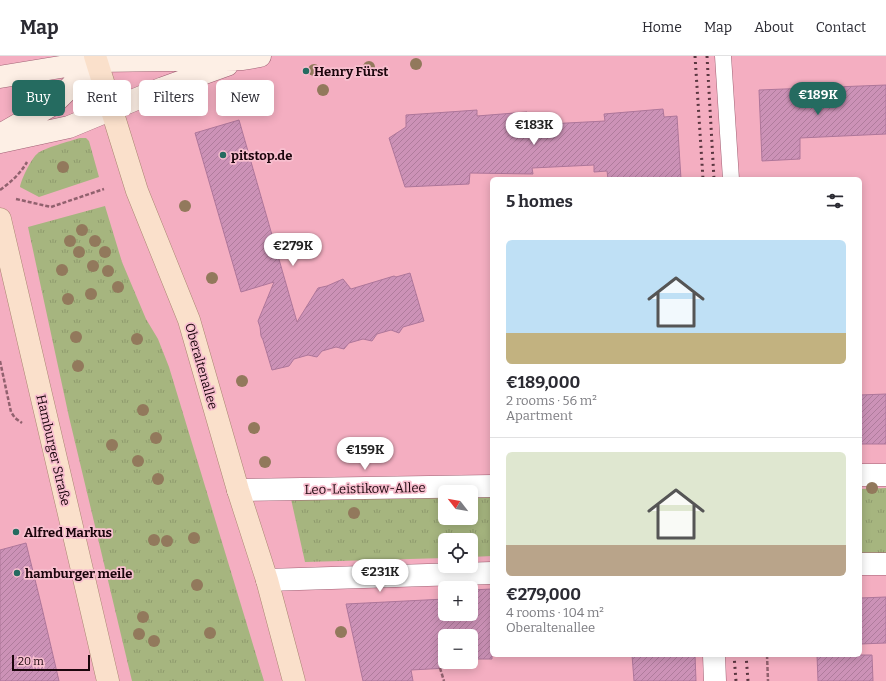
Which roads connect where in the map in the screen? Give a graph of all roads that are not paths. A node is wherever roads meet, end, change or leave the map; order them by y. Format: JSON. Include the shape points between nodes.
{"nodes":[{"id":1,"x":723,"y":56,"type":"edge"},
{"id":2,"x":251,"y":58,"type":"edge"},
{"id":3,"x":96,"y":59,"type":"edge"},
{"id":4,"x":0,"y":77,"type":"edge"},
{"id":5,"x":102,"y":80,"type":"edge"},
{"id":6,"x":131,"y":102,"type":"edge"},
{"id":7,"x":96,"y":116,"type":"edge"},
{"id":8,"x":113,"y":116,"type":"edge"},
{"id":9,"x":0,"y":135,"type":"edge"},
{"id":10,"x":0,"y":142,"type":"edge"},
{"id":11,"x":731,"y":177,"type":"edge"},
{"id":12,"x":0,"y":219,"type":"edge"},
{"id":13,"x":862,"y":475,"type":"edge"},
{"id":14,"x":886,"y":475,"type":"edge"},
{"id":15,"x":490,"y":486,"type":"edge"},
{"id":16,"x":238,"y":490,"type":"junction"},
{"id":17,"x":862,"y":564,"type":"edge"},
{"id":18,"x":886,"y":564,"type":"edge"},
{"id":19,"x":490,"y":572,"type":"edge"},
{"id":20,"x":267,"y":580,"type":"junction"},
{"id":21,"x":714,"y":657,"type":"edge"},
{"id":22,"x":108,"y":681,"type":"edge"},
{"id":23,"x":294,"y":681,"type":"edge"},
{"id":24,"x":715,"y":681,"type":"edge"}],
"edges":[{"from":1,"to":11,"type":"lane"},
{"from":2,"to":3,"type":"street"},
{"from":2,"to":6,"type":"street"},
{"from":3,"to":4,"type":"street"},
{"from":3,"to":5,"type":"main road","name":"Oberaltenallee"},
{"from":3,"to":9,"type":"street","via":[[52,106]]},
{"from":7,"to":10,"type":"street","via":[[69,127]]},
{"from":8,"to":16,"type":"main road","name":"Oberaltenallee","via":[[137,191],[189,320]]},
{"from":12,"to":22,"type":"main road","name":"Hamburger Straße"},
{"from":13,"to":14,"type":"street"},
{"from":15,"to":16,"type":"street","name":"Leo-Leistikow-Allee"},
{"from":16,"to":20,"type":"main road","name":"Oberaltenallee"},
{"from":17,"to":18,"type":"street"},
{"from":19,"to":20,"type":"street"},
{"from":20,"to":23,"type":"main road","name":"Oberaltenallee"},
{"from":21,"to":24,"type":"street"}]}
